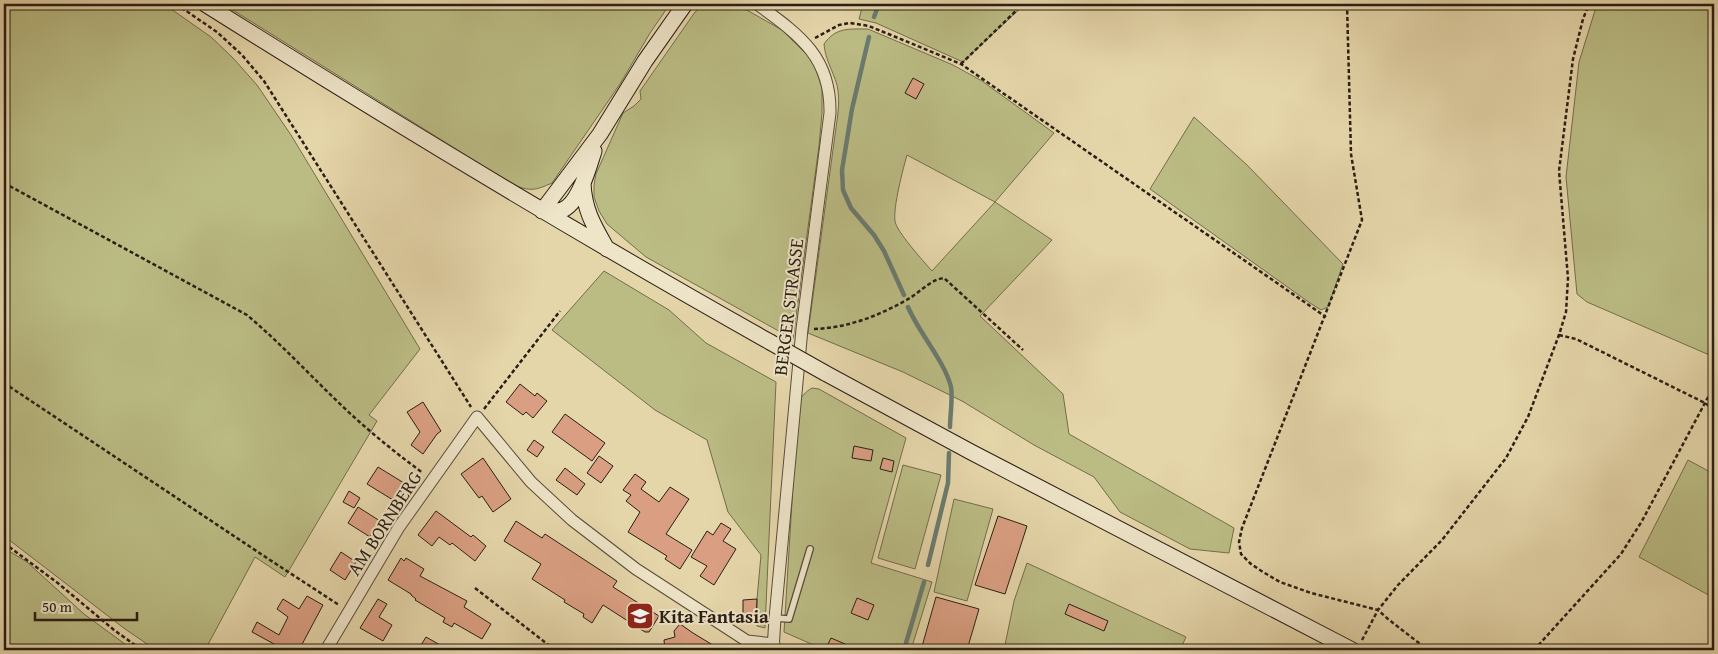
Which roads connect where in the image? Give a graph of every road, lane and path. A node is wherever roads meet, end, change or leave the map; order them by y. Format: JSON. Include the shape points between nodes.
{"nodes":[{"id":1,"x":176,"y":4,"type":"edge"},
{"id":2,"x":205,"y":4,"type":"edge"},
{"id":3,"x":685,"y":4,"type":"edge"},
{"id":4,"x":757,"y":4,"type":"edge"},
{"id":5,"x":1023,"y":4,"type":"edge"},
{"id":6,"x":1347,"y":4,"type":"edge"},
{"id":7,"x":1588,"y":4,"type":"edge"},
{"id":8,"x":805,"y":43,"type":"junction"},
{"id":9,"x":961,"y":64,"type":"junction"},
{"id":10,"x":600,"y":134,"type":"junction"},
{"id":11,"x":583,"y":182,"type":"junction"},
{"id":12,"x":4,"y":183,"type":"edge"},
{"id":13,"x":542,"y":211,"type":"junction"},
{"id":14,"x":608,"y":250,"type":"junction"},
{"id":15,"x":560,"y":311,"type":"dead end"},
{"id":16,"x":1326,"y":317,"type":"junction"},
{"id":17,"x":802,"y":329,"type":"junction"},
{"id":18,"x":1558,"y":335,"type":"junction"},
{"id":19,"x":1023,"y":350,"type":"dead end"},
{"id":20,"x":4,"y":383,"type":"edge"},
{"id":21,"x":1714,"y":386,"type":"edge"},
{"id":22,"x":1705,"y":403,"type":"junction"},
{"id":23,"x":1714,"y":410,"type":"edge"},
{"id":24,"x":477,"y":417,"type":"junction"},
{"id":25,"x":432,"y":480,"type":"junction"},
{"id":26,"x":4,"y":543,"type":"edge"},
{"id":27,"x":810,"y":549,"type":"dead end"},
{"id":28,"x":475,"y":588,"type":"dead end"},
{"id":29,"x":349,"y":610,"type":"junction"},
{"id":30,"x":1378,"y":610,"type":"junction"},
{"id":31,"x":775,"y":618,"type":"junction"},
{"id":32,"x":1356,"y":646,"type":"edge"},
{"id":33,"x":774,"y":647,"type":"edge"},
{"id":34,"x":142,"y":650,"type":"edge"},
{"id":35,"x":326,"y":650,"type":"edge"},
{"id":36,"x":555,"y":650,"type":"edge"},
{"id":37,"x":1428,"y":650,"type":"edge"},
{"id":38,"x":1534,"y":650,"type":"edge"}],
"edges":[{"from":1,"to":24,"type":"path","via":[[217,32],[264,81]]},
{"from":2,"to":13,"type":"main road"},
{"from":3,"to":10,"type":"main road"},
{"from":4,"to":8,"type":"street","name":"BERGER STRASSE"},
{"from":5,"to":9,"type":"path"},
{"from":6,"to":16,"type":"path","via":[[1351,154],[1362,220]]},
{"from":7,"to":18,"type":"path","via":[[1573,59],[1559,171],[1568,278],[1566,312]]},
{"from":8,"to":9,"type":"path","via":[[839,25],[850,23],[869,26]]},
{"from":8,"to":17,"type":"street","name":"BERGER STRASSE","via":[[822,68],[829,85],[830,99]]},
{"from":9,"to":16,"type":"path"},
{"from":10,"to":11,"type":"main road"},
{"from":10,"to":13,"type":"main road"},
{"from":11,"to":13,"type":"main road","via":[[569,206],[562,210]]},
{"from":11,"to":14,"type":"main road","via":[[588,213]]},
{"from":12,"to":25,"type":"path","via":[[247,315],[275,338],[339,403]]},
{"from":13,"to":14,"type":"main road"},
{"from":14,"to":32,"type":"main road","bridge":true,"via":[[988,461]]},
{"from":15,"to":24,"type":"path"},
{"from":16,"to":30,"type":"path","via":[[1242,528],[1241,554],[1280,582]]},
{"from":17,"to":19,"type":"path","via":[[829,328],[884,312],[937,279],[944,278]]},
{"from":17,"to":31,"type":"street","name":"BERGER STRASSE"},
{"from":18,"to":22,"type":"path","via":[[1576,339]]},
{"from":18,"to":30,"type":"path","via":[[1528,417],[1506,458],[1442,540]]},
{"from":20,"to":29,"type":"path"},
{"from":21,"to":22,"type":"path"},
{"from":22,"to":23,"type":"path"},
{"from":22,"to":38,"type":"path","via":[[1621,554]]},
{"from":24,"to":25,"type":"street","name":"AM BORNBERG"},
{"from":24,"to":33,"type":"street","name":"BERGER STRASSE","via":[[531,482],[572,520],[636,568],[748,641]]},
{"from":25,"to":29,"type":"street","name":"AM BORNBERG","via":[[399,527]]},
{"from":26,"to":34,"type":"path"},
{"from":27,"to":31,"type":"lane","via":[[789,619]]},
{"from":28,"to":36,"type":"path"},
{"from":29,"to":35,"type":"street","name":"AM BORNBERG"},
{"from":30,"to":32,"type":"path"},
{"from":30,"to":37,"type":"path"},
{"from":31,"to":33,"type":"street","name":"BERGER STRASSE"}]}
